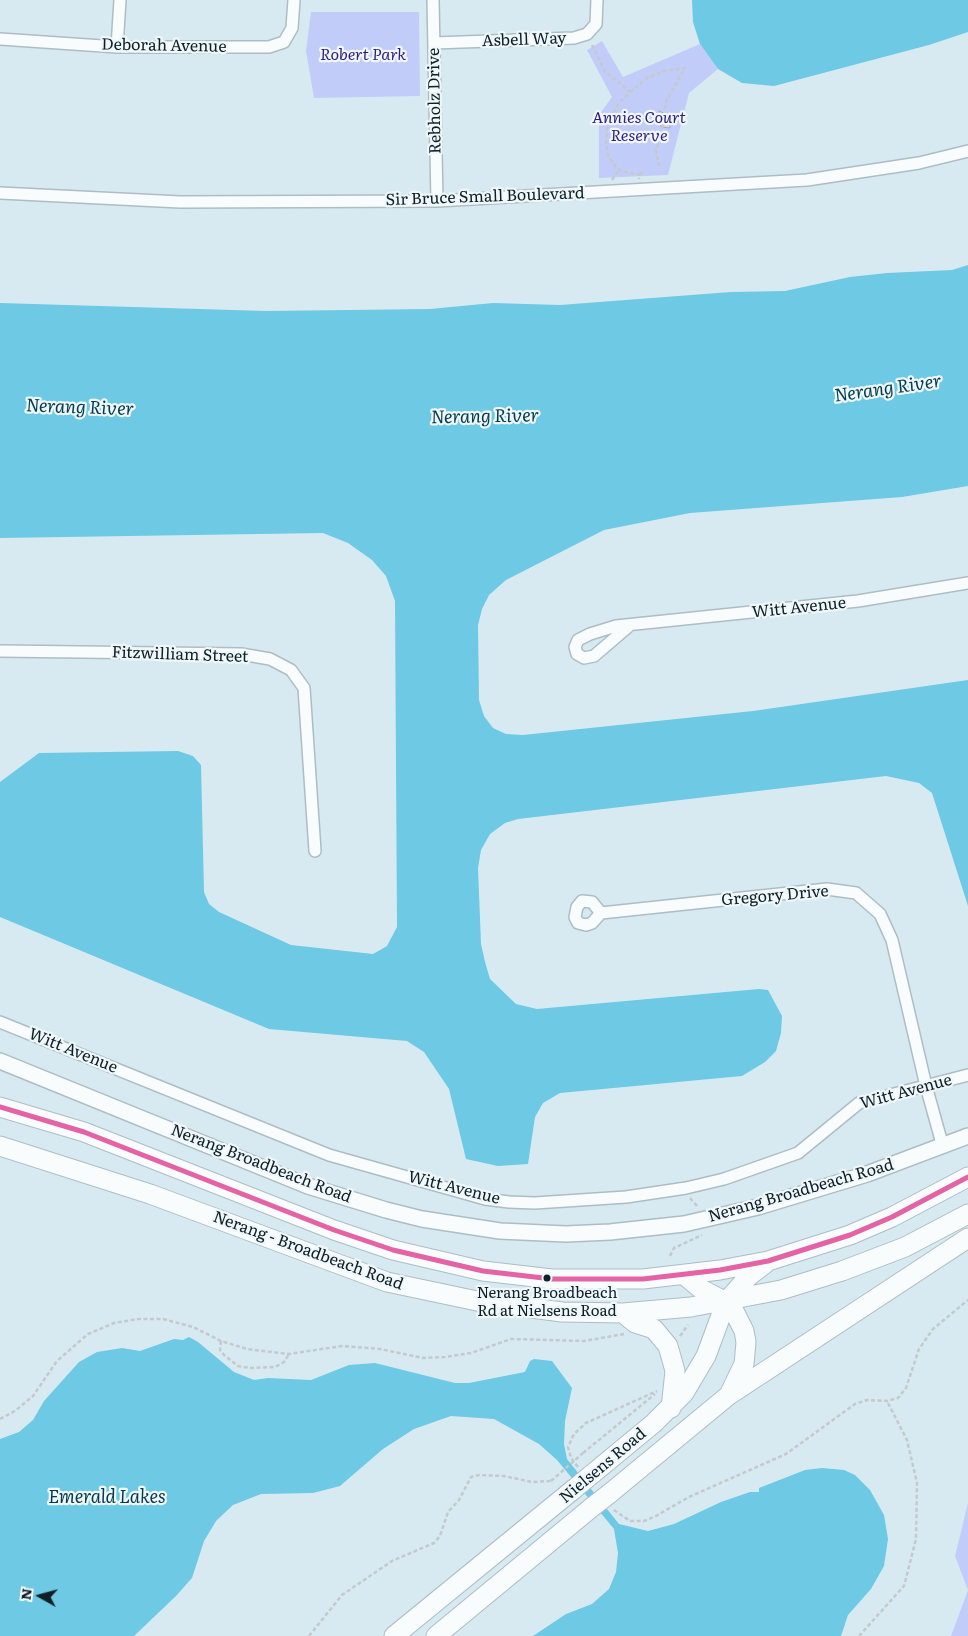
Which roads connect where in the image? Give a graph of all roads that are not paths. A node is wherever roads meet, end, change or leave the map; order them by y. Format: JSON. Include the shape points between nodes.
{"nodes":[{"id":1,"x":120,"y":0,"type":"edge"},
{"id":2,"x":294,"y":0,"type":"edge"},
{"id":3,"x":433,"y":0,"type":"edge"},
{"id":4,"x":597,"y":5,"type":"edge"},
{"id":5,"x":0,"y":38,"type":"edge"},
{"id":6,"x":434,"y":43,"type":"junction"},
{"id":7,"x":117,"y":47,"type":"junction"},
{"id":8,"x":968,"y":151,"type":"edge"},
{"id":9,"x":0,"y":193,"type":"edge"},
{"id":10,"x":437,"y":201,"type":"junction"},
{"id":11,"x":968,"y":583,"type":"edge"},
{"id":12,"x":629,"y":626,"type":"dead end"},
{"id":13,"x":0,"y":651,"type":"edge"},
{"id":14,"x":315,"y":851,"type":"dead end"},
{"id":15,"x":601,"y":913,"type":"dead end"},
{"id":16,"x":0,"y":1022,"type":"edge"},
{"id":17,"x":0,"y":1061,"type":"edge"},
{"id":18,"x":968,"y":1075,"type":"edge"},
{"id":19,"x":926,"y":1086,"type":"junction"},
{"id":20,"x":0,"y":1107,"type":"edge"},
{"id":21,"x":968,"y":1136,"type":"edge"},
{"id":22,"x":0,"y":1146,"type":"edge"},
{"id":23,"x":943,"y":1147,"type":"junction"},
{"id":24,"x":968,"y":1177,"type":"edge"},
{"id":25,"x":968,"y":1214,"type":"edge"},
{"id":26,"x":968,"y":1238,"type":"edge"},
{"id":27,"x":768,"y":1261,"type":"junction"},
{"id":28,"x":684,"y":1275,"type":"junction"},
{"id":29,"x":726,"y":1302,"type":"junction"},
{"id":30,"x":623,"y":1313,"type":"junction"},
{"id":31,"x":729,"y":1395,"type":"junction"},
{"id":32,"x":671,"y":1408,"type":"junction"},
{"id":33,"x":394,"y":1636,"type":"edge"},
{"id":34,"x":436,"y":1636,"type":"edge"}],
"edges":[{"from":1,"to":7,"type":"street"},
{"from":2,"to":7,"type":"street","name":"Deborah Avenue","via":[[292,28],[284,42],[269,47]]},
{"from":3,"to":6,"type":"street","name":"Rebholz Drive"},
{"from":4,"to":6,"type":"street","name":"Asbell Way","via":[[596,24],[587,34],[574,38]]},
{"from":5,"to":7,"type":"street","name":"Deborah Avenue"},
{"from":6,"to":10,"type":"street","name":"Rebholz Drive"},
{"from":8,"to":10,"type":"street","name":"Sir Bruce Small Boulevard","via":[[840,176],[639,191]]},
{"from":9,"to":10,"type":"street","name":"Sir Bruce Small Boulevard","via":[[180,202]]},
{"from":11,"to":12,"type":"street","name":"Witt Avenue","via":[[858,601]]},
{"from":13,"to":14,"type":"street","name":"Fitzwilliam Street","via":[[241,654],[270,659],[291,670],[304,688]]},
{"from":15,"to":19,"type":"street","name":"Gregory Drive","via":[[827,889],[856,893],[880,914],[892,940]]},
{"from":16,"to":19,"type":"street","name":"Witt Avenue","via":[[329,1155],[485,1199],[535,1203],[626,1196],[724,1179],[798,1153],[859,1103]]},
{"from":17,"to":23,"type":"street","name":"Nerang Broadbeach Road","via":[[308,1186],[413,1217],[500,1230],[566,1234],[684,1224],[758,1207]]},
{"from":18,"to":19,"type":"street","name":"Witt Avenue"},
{"from":19,"to":23,"type":"street","name":"Gregory Drive"},
{"from":20,"to":28,"type":"main road","name":"Nerang - Broadbeach Road","via":[[84,1132],[334,1230],[418,1258],[483,1271],[552,1279],[613,1280]]},
{"from":21,"to":23,"type":"street","name":"Nerang Broadbeach Road"},
{"from":22,"to":30,"type":"main road","name":"Nerang - Broadbeach Road","via":[[141,1191],[387,1282],[519,1308]]},
{"from":24,"to":27,"type":"main road","name":"Nerang - Broadbeach Road","via":[[859,1231]]},
{"from":25,"to":29,"type":"main road","name":"Nerang - Broadbeach Road","via":[[873,1260],[803,1284]]},
{"from":26,"to":31,"type":"main road","name":"Nielsens Road"},
{"from":27,"to":28,"type":"main road","name":"Nerang - Broadbeach Road"},
{"from":27,"to":29,"type":"main road","name":"Nielsens Road","via":[[749,1276]]},
{"from":28,"to":29,"type":"main road","via":[[701,1289]]},
{"from":29,"to":30,"type":"main road","name":"Nerang - Broadbeach Road"},
{"from":29,"to":31,"type":"main road","via":[[741,1322],[746,1342],[744,1364]]},
{"from":29,"to":32,"type":"main road","name":"Nielsens Road","via":[[699,1369]]},
{"from":30,"to":32,"type":"main road","via":[[654,1329],[668,1346],[675,1371]]},
{"from":31,"to":34,"type":"main road","name":"Nielsens Road","bridge":true,"via":[[610,1501],[591,1508]]},
{"from":32,"to":33,"type":"main road","name":"Nielsens Road","bridge":true}]}
